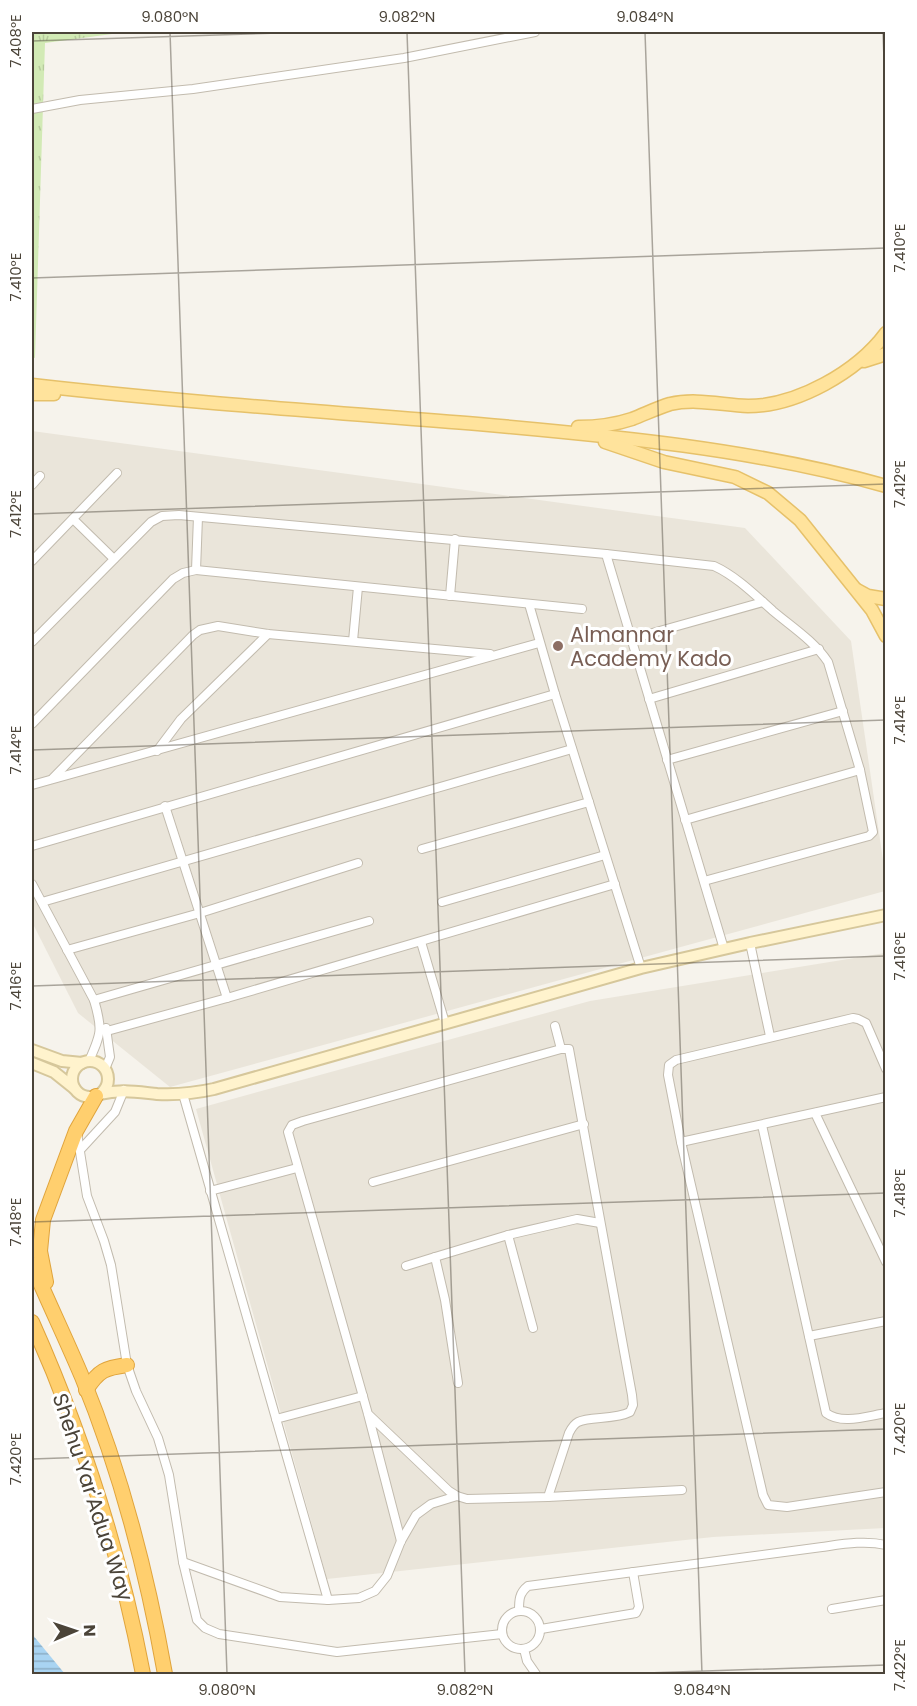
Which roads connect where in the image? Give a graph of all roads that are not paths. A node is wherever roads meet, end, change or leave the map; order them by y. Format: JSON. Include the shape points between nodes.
{"nodes":[{"id":1,"x":535,"y":32,"type":"edge"},
{"id":2,"x":32,"y":109,"type":"edge"},
{"id":3,"x":885,"y":333,"type":"edge"},
{"id":4,"x":885,"y":354,"type":"edge"},
{"id":5,"x":853,"y":366,"type":"junction"},
{"id":6,"x":32,"y":385,"type":"edge"},
{"id":7,"x":101,"y":393,"type":"junction"},
{"id":8,"x":32,"y":394,"type":"edge"},
{"id":9,"x":520,"y":428,"type":"junction"},
{"id":10,"x":581,"y":434,"type":"junction"},
{"id":11,"x":117,"y":473,"type":"dead end"},
{"id":12,"x":40,"y":476,"type":"dead end"},
{"id":13,"x":32,"y":484,"type":"edge"},
{"id":14,"x":885,"y":486,"type":"edge"},
{"id":15,"x":198,"y":517,"type":"junction"},
{"id":16,"x":73,"y":519,"type":"junction"},
{"id":17,"x":455,"y":539,"type":"junction"},
{"id":18,"x":606,"y":554,"type":"junction"},
{"id":19,"x":114,"y":559,"type":"junction"},
{"id":20,"x":32,"y":561,"type":"edge"},
{"id":21,"x":196,"y":570,"type":"junction"},
{"id":22,"x":358,"y":587,"type":"junction"},
{"id":23,"x":854,"y":588,"type":"junction"},
{"id":24,"x":450,"y":596,"type":"junction"},
{"id":25,"x":885,"y":599,"type":"edge"},
{"id":26,"x":763,"y":602,"type":"junction"},
{"id":27,"x":529,"y":604,"type":"junction"},
{"id":28,"x":582,"y":609,"type":"dead end"},
{"id":29,"x":268,"y":634,"type":"junction"},
{"id":30,"x":885,"y":636,"type":"edge"},
{"id":31,"x":631,"y":639,"type":"junction"},
{"id":32,"x":353,"y":641,"type":"junction"},
{"id":33,"x":32,"y":642,"type":"edge"},
{"id":34,"x":539,"y":643,"type":"junction"},
{"id":35,"x":819,"y":650,"type":"junction"},
{"id":36,"x":494,"y":654,"type":"junction"},
{"id":37,"x":555,"y":694,"type":"junction"},
{"id":38,"x":649,"y":699,"type":"junction"},
{"id":39,"x":843,"y":711,"type":"junction"},
{"id":40,"x":32,"y":724,"type":"edge"},
{"id":41,"x":572,"y":749,"type":"junction"},
{"id":42,"x":157,"y":751,"type":"junction"},
{"id":43,"x":667,"y":760,"type":"junction"},
{"id":44,"x":860,"y":770,"type":"junction"},
{"id":45,"x":53,"y":778,"type":"junction"},
{"id":46,"x":32,"y":785,"type":"edge"},
{"id":47,"x":589,"y":802,"type":"junction"},
{"id":48,"x":165,"y":806,"type":"junction"},
{"id":49,"x":685,"y":820,"type":"junction"},
{"id":50,"x":32,"y":846,"type":"edge"},
{"id":51,"x":422,"y":849,"type":"dead end"},
{"id":52,"x":606,"y":855,"type":"junction"},
{"id":53,"x":182,"y":861,"type":"junction"},
{"id":54,"x":358,"y":863,"type":"dead end"},
{"id":55,"x":704,"y":881,"type":"junction"},
{"id":56,"x":32,"y":884,"type":"edge"},
{"id":57,"x":615,"y":884,"type":"junction"},
{"id":58,"x":42,"y":902,"type":"junction"},
{"id":59,"x":442,"y":902,"type":"dead end"},
{"id":60,"x":200,"y":913,"type":"junction"},
{"id":61,"x":885,"y":915,"type":"edge"},
{"id":62,"x":369,"y":921,"type":"dead end"},
{"id":63,"x":420,"y":942,"type":"junction"},
{"id":64,"x":750,"y":943,"type":"junction"},
{"id":65,"x":724,"y":949,"type":"junction"},
{"id":66,"x":67,"y":950,"type":"junction"},
{"id":67,"x":217,"y":966,"type":"junction"},
{"id":68,"x":641,"y":968,"type":"junction"},
{"id":69,"x":227,"y":998,"type":"junction"},
{"id":70,"x":94,"y":1000,"type":"junction"},
{"id":71,"x":97,"y":1011,"type":"junction"},
{"id":72,"x":446,"y":1023,"type":"junction"},
{"id":73,"x":555,"y":1026,"type":"dead end"},
{"id":74,"x":107,"y":1031,"type":"junction"},
{"id":75,"x":770,"y":1036,"type":"junction"},
{"id":76,"x":561,"y":1049,"type":"junction"},
{"id":77,"x":32,"y":1050,"type":"edge"},
{"id":78,"x":86,"y":1062,"type":"junction"},
{"id":79,"x":32,"y":1063,"type":"edge"},
{"id":80,"x":885,"y":1069,"type":"edge"},
{"id":81,"x":106,"y":1070,"type":"junction"},
{"id":82,"x":76,"y":1089,"type":"junction"},
{"id":83,"x":124,"y":1090,"type":"junction"},
{"id":84,"x":136,"y":1090,"type":"junction"},
{"id":85,"x":183,"y":1094,"type":"junction"},
{"id":86,"x":98,"y":1095,"type":"junction"},
{"id":87,"x":885,"y":1097,"type":"edge"},
{"id":88,"x":815,"y":1113,"type":"junction"},
{"id":89,"x":584,"y":1124,"type":"junction"},
{"id":90,"x":762,"y":1125,"type":"junction"},
{"id":91,"x":76,"y":1131,"type":"junction"},
{"id":92,"x":681,"y":1142,"type":"junction"},
{"id":93,"x":80,"y":1150,"type":"junction"},
{"id":94,"x":297,"y":1168,"type":"junction"},
{"id":95,"x":373,"y":1182,"type":"dead end"},
{"id":96,"x":210,"y":1191,"type":"junction"},
{"id":97,"x":600,"y":1223,"type":"junction"},
{"id":98,"x":508,"y":1235,"type":"junction"},
{"id":99,"x":883,"y":1251,"type":"edge"},
{"id":100,"x":435,"y":1257,"type":"junction"},
{"id":101,"x":885,"y":1262,"type":"edge"},
{"id":102,"x":32,"y":1264,"type":"edge"},
{"id":103,"x":406,"y":1266,"type":"dead end"},
{"id":104,"x":885,"y":1320,"type":"edge"},
{"id":105,"x":32,"y":1322,"type":"edge"},
{"id":106,"x":533,"y":1328,"type":"dead end"},
{"id":107,"x":62,"y":1333,"type":"junction"},
{"id":108,"x":809,"y":1336,"type":"junction"},
{"id":109,"x":128,"y":1365,"type":"junction"},
{"id":110,"x":458,"y":1383,"type":"dead end"},
{"id":111,"x":86,"y":1390,"type":"junction"},
{"id":112,"x":363,"y":1396,"type":"junction"},
{"id":113,"x":885,"y":1413,"type":"edge"},
{"id":114,"x":368,"y":1414,"type":"junction"},
{"id":115,"x":276,"y":1419,"type":"junction"},
{"id":116,"x":682,"y":1490,"type":"dead end"},
{"id":117,"x":885,"y":1492,"type":"edge"},
{"id":118,"x":457,"y":1496,"type":"junction"},
{"id":119,"x":548,"y":1497,"type":"junction"},
{"id":120,"x":401,"y":1541,"type":"junction"},
{"id":121,"x":885,"y":1545,"type":"edge"},
{"id":122,"x":183,"y":1562,"type":"junction"},
{"id":123,"x":633,"y":1572,"type":"junction"},
{"id":124,"x":328,"y":1600,"type":"junction"},
{"id":125,"x":885,"y":1600,"type":"edge"},
{"id":126,"x":832,"y":1609,"type":"dead end"},
{"id":127,"x":519,"y":1611,"type":"junction"},
{"id":128,"x":540,"y":1629,"type":"junction"},
{"id":129,"x":502,"y":1634,"type":"junction"},
{"id":130,"x":524,"y":1649,"type":"junction"},
{"id":131,"x":143,"y":1674,"type":"edge"},
{"id":132,"x":165,"y":1674,"type":"edge"},
{"id":133,"x":536,"y":1674,"type":"edge"}],
"edges":[{"from":1,"to":2,"type":"street","via":[[404,58],[193,89],[80,99]]},
{"from":3,"to":5,"type":"main road"},
{"from":4,"to":5,"type":"main road"},
{"from":5,"to":9,"type":"main road","via":[[801,394],[770,404],[685,402],[605,426]]},
{"from":6,"to":7,"type":"main road"},
{"from":7,"to":8,"type":"main road"},
{"from":7,"to":9,"type":"main road"},
{"from":9,"to":10,"type":"main road"},
{"from":10,"to":14,"type":"main road","via":[[761,458]]},
{"from":10,"to":23,"type":"main road","via":[[664,462],[735,477],[768,493],[800,520]]},
{"from":11,"to":16,"type":"street"},
{"from":12,"to":13,"type":"street"},
{"from":15,"to":17,"type":"street"},
{"from":15,"to":19,"type":"street","via":[[162,516]]},
{"from":15,"to":21,"type":"street"},
{"from":16,"to":19,"type":"street"},
{"from":16,"to":20,"type":"street"},
{"from":17,"to":18,"type":"street"},
{"from":17,"to":24,"type":"street"},
{"from":18,"to":26,"type":"street","via":[[714,566],[726,571]]},
{"from":18,"to":31,"type":"street"},
{"from":19,"to":33,"type":"street"},
{"from":21,"to":22,"type":"street"},
{"from":21,"to":40,"type":"street","via":[[173,579]]},
{"from":22,"to":24,"type":"street"},
{"from":22,"to":32,"type":"street"},
{"from":23,"to":25,"type":"main road"},
{"from":23,"to":30,"type":"main road","via":[[872,610]]},
{"from":24,"to":27,"type":"street"},
{"from":26,"to":31,"type":"street"},
{"from":26,"to":35,"type":"street"},
{"from":27,"to":28,"type":"street"},
{"from":27,"to":34,"type":"street"},
{"from":29,"to":32,"type":"street"},
{"from":29,"to":42,"type":"street","via":[[181,719]]},
{"from":29,"to":45,"type":"street","via":[[218,626],[200,630]]},
{"from":31,"to":38,"type":"street"},
{"from":32,"to":36,"type":"street"},
{"from":34,"to":36,"type":"street"},
{"from":34,"to":37,"type":"street"},
{"from":35,"to":38,"type":"street"},
{"from":35,"to":39,"type":"street","via":[[828,662]]},
{"from":36,"to":42,"type":"street"},
{"from":37,"to":41,"type":"street"},
{"from":37,"to":48,"type":"street"},
{"from":38,"to":43,"type":"street"},
{"from":39,"to":43,"type":"street"},
{"from":39,"to":44,"type":"street"},
{"from":41,"to":47,"type":"street"},
{"from":41,"to":53,"type":"street"},
{"from":42,"to":45,"type":"street"},
{"from":43,"to":49,"type":"street"},
{"from":44,"to":49,"type":"street"},
{"from":44,"to":55,"type":"street","via":[[873,826],[869,836]]},
{"from":45,"to":46,"type":"street"},
{"from":47,"to":51,"type":"street"},
{"from":47,"to":52,"type":"street"},
{"from":48,"to":50,"type":"street"},
{"from":48,"to":53,"type":"street"},
{"from":49,"to":55,"type":"street"},
{"from":52,"to":57,"type":"street"},
{"from":52,"to":59,"type":"street"},
{"from":53,"to":58,"type":"street"},
{"from":53,"to":60,"type":"street"},
{"from":54,"to":60,"type":"street"},
{"from":55,"to":65,"type":"street"},
{"from":56,"to":58,"type":"street"},
{"from":57,"to":63,"type":"street"},
{"from":57,"to":68,"type":"street"},
{"from":58,"to":66,"type":"street"},
{"from":60,"to":66,"type":"street"},
{"from":60,"to":67,"type":"street"},
{"from":61,"to":64,"type":"street"},
{"from":62,"to":67,"type":"street"},
{"from":63,"to":69,"type":"street"},
{"from":63,"to":72,"type":"street"},
{"from":64,"to":65,"type":"street"},
{"from":64,"to":75,"type":"street"},
{"from":65,"to":68,"type":"street"},
{"from":66,"to":70,"type":"street"},
{"from":67,"to":69,"type":"street"},
{"from":67,"to":70,"type":"street"},
{"from":68,"to":72,"type":"street"},
{"from":69,"to":74,"type":"street"},
{"from":70,"to":71,"type":"street"},
{"from":71,"to":74,"type":"street"},
{"from":71,"to":78,"type":"street","via":[[100,1038]]},
{"from":72,"to":85,"type":"street","via":[[214,1089]]},
{"from":73,"to":76,"type":"street"},
{"from":74,"to":81,"type":"street","via":[[110,1057]]},
{"from":75,"to":80,"type":"street","via":[[858,1018],[866,1023]]},
{"from":75,"to":92,"type":"street","via":[[669,1065]]},
{"from":76,"to":89,"type":"street","via":[[571,1052]]},
{"from":76,"to":94,"type":"street","via":[[292,1125],[288,1132]]},
{"from":77,"to":78,"type":"street","via":[[62,1061]]},
{"from":78,"to":81,"type":"street","via":[[96,1062]]},
{"from":78,"to":82,"type":"street","via":[[74,1072]]},
{"from":79,"to":82,"type":"street","via":[[54,1072]]},
{"from":81,"to":84,"type":"street","via":[[117,1082]]},
{"from":81,"to":86,"type":"street","via":[[108,1082]]},
{"from":82,"to":86,"type":"street","via":[[86,1096]]},
{"from":83,"to":84,"type":"street"},
{"from":83,"to":86,"type":"street"},
{"from":83,"to":93,"type":"street","via":[[116,1112]]},
{"from":84,"to":85,"type":"street"},
{"from":85,"to":96,"type":"street"},
{"from":86,"to":91,"type":"highway"},
{"from":87,"to":88,"type":"street"},
{"from":88,"to":90,"type":"street"},
{"from":88,"to":99,"type":"street"},
{"from":89,"to":95,"type":"street"},
{"from":89,"to":97,"type":"street"},
{"from":90,"to":92,"type":"street"},
{"from":90,"to":108,"type":"street"},
{"from":91,"to":93,"type":"street"},
{"from":91,"to":107,"type":"highway","via":[[46,1211],[40,1241],[43,1268]]},
{"from":92,"to":117,"type":"street","via":[[768,1504],[787,1507]]},
{"from":93,"to":109,"type":"street","via":[[87,1196],[111,1265]]},
{"from":94,"to":96,"type":"street"},
{"from":94,"to":112,"type":"street"},
{"from":96,"to":115,"type":"street"},
{"from":97,"to":98,"type":"street","via":[[577,1219]]},
{"from":97,"to":119,"type":"street","via":[[633,1405],[622,1416],[579,1421],[573,1426]]},
{"from":98,"to":100,"type":"street"},
{"from":98,"to":106,"type":"street"},
{"from":99,"to":101,"type":"street"},
{"from":100,"to":103,"type":"street"},
{"from":100,"to":110,"type":"street"},
{"from":102,"to":107,"type":"highway","name":"Shehu Yar'Adua Way"},
{"from":104,"to":108,"type":"street"},
{"from":105,"to":131,"type":"highway","name":"Shehu Yar'Adua Way","via":[[93,1483],[126,1597]]},
{"from":107,"to":111,"type":"highway","name":"Shehu Yar'Adua Way"},
{"from":108,"to":113,"type":"street","via":[[826,1413],[841,1420]]},
{"from":109,"to":111,"type":"highway","via":[[105,1368]]},
{"from":109,"to":122,"type":"street","via":[[163,1454]]},
{"from":111,"to":132,"type":"highway","name":"Shehu Yar'Adua Way","via":[[137,1541]]},
{"from":112,"to":114,"type":"street"},
{"from":112,"to":115,"type":"street"},
{"from":114,"to":118,"type":"street"},
{"from":114,"to":120,"type":"street"},
{"from":115,"to":124,"type":"street"},
{"from":116,"to":119,"type":"street"},
{"from":118,"to":119,"type":"street"},
{"from":118,"to":120,"type":"street","via":[[431,1504],[416,1515]]},
{"from":120,"to":124,"type":"street","via":[[387,1576],[375,1591],[359,1598]]},
{"from":121,"to":123,"type":"street","via":[[850,1543]]},
{"from":122,"to":124,"type":"street","via":[[280,1597]]},
{"from":122,"to":129,"type":"street","via":[[197,1620],[219,1634],[337,1652]]},
{"from":123,"to":127,"type":"street","via":[[528,1586],[520,1596]]},
{"from":123,"to":128,"type":"street","via":[[639,1607],[636,1613]]},
{"from":125,"to":126,"type":"street"},
{"from":127,"to":128,"type":"street","via":[[532,1614]]},
{"from":127,"to":129,"type":"street","via":[[507,1617]]},
{"from":128,"to":130,"type":"street","via":[[536,1642]]},
{"from":129,"to":130,"type":"street","via":[[510,1646]]},
{"from":130,"to":133,"type":"street"}]}
